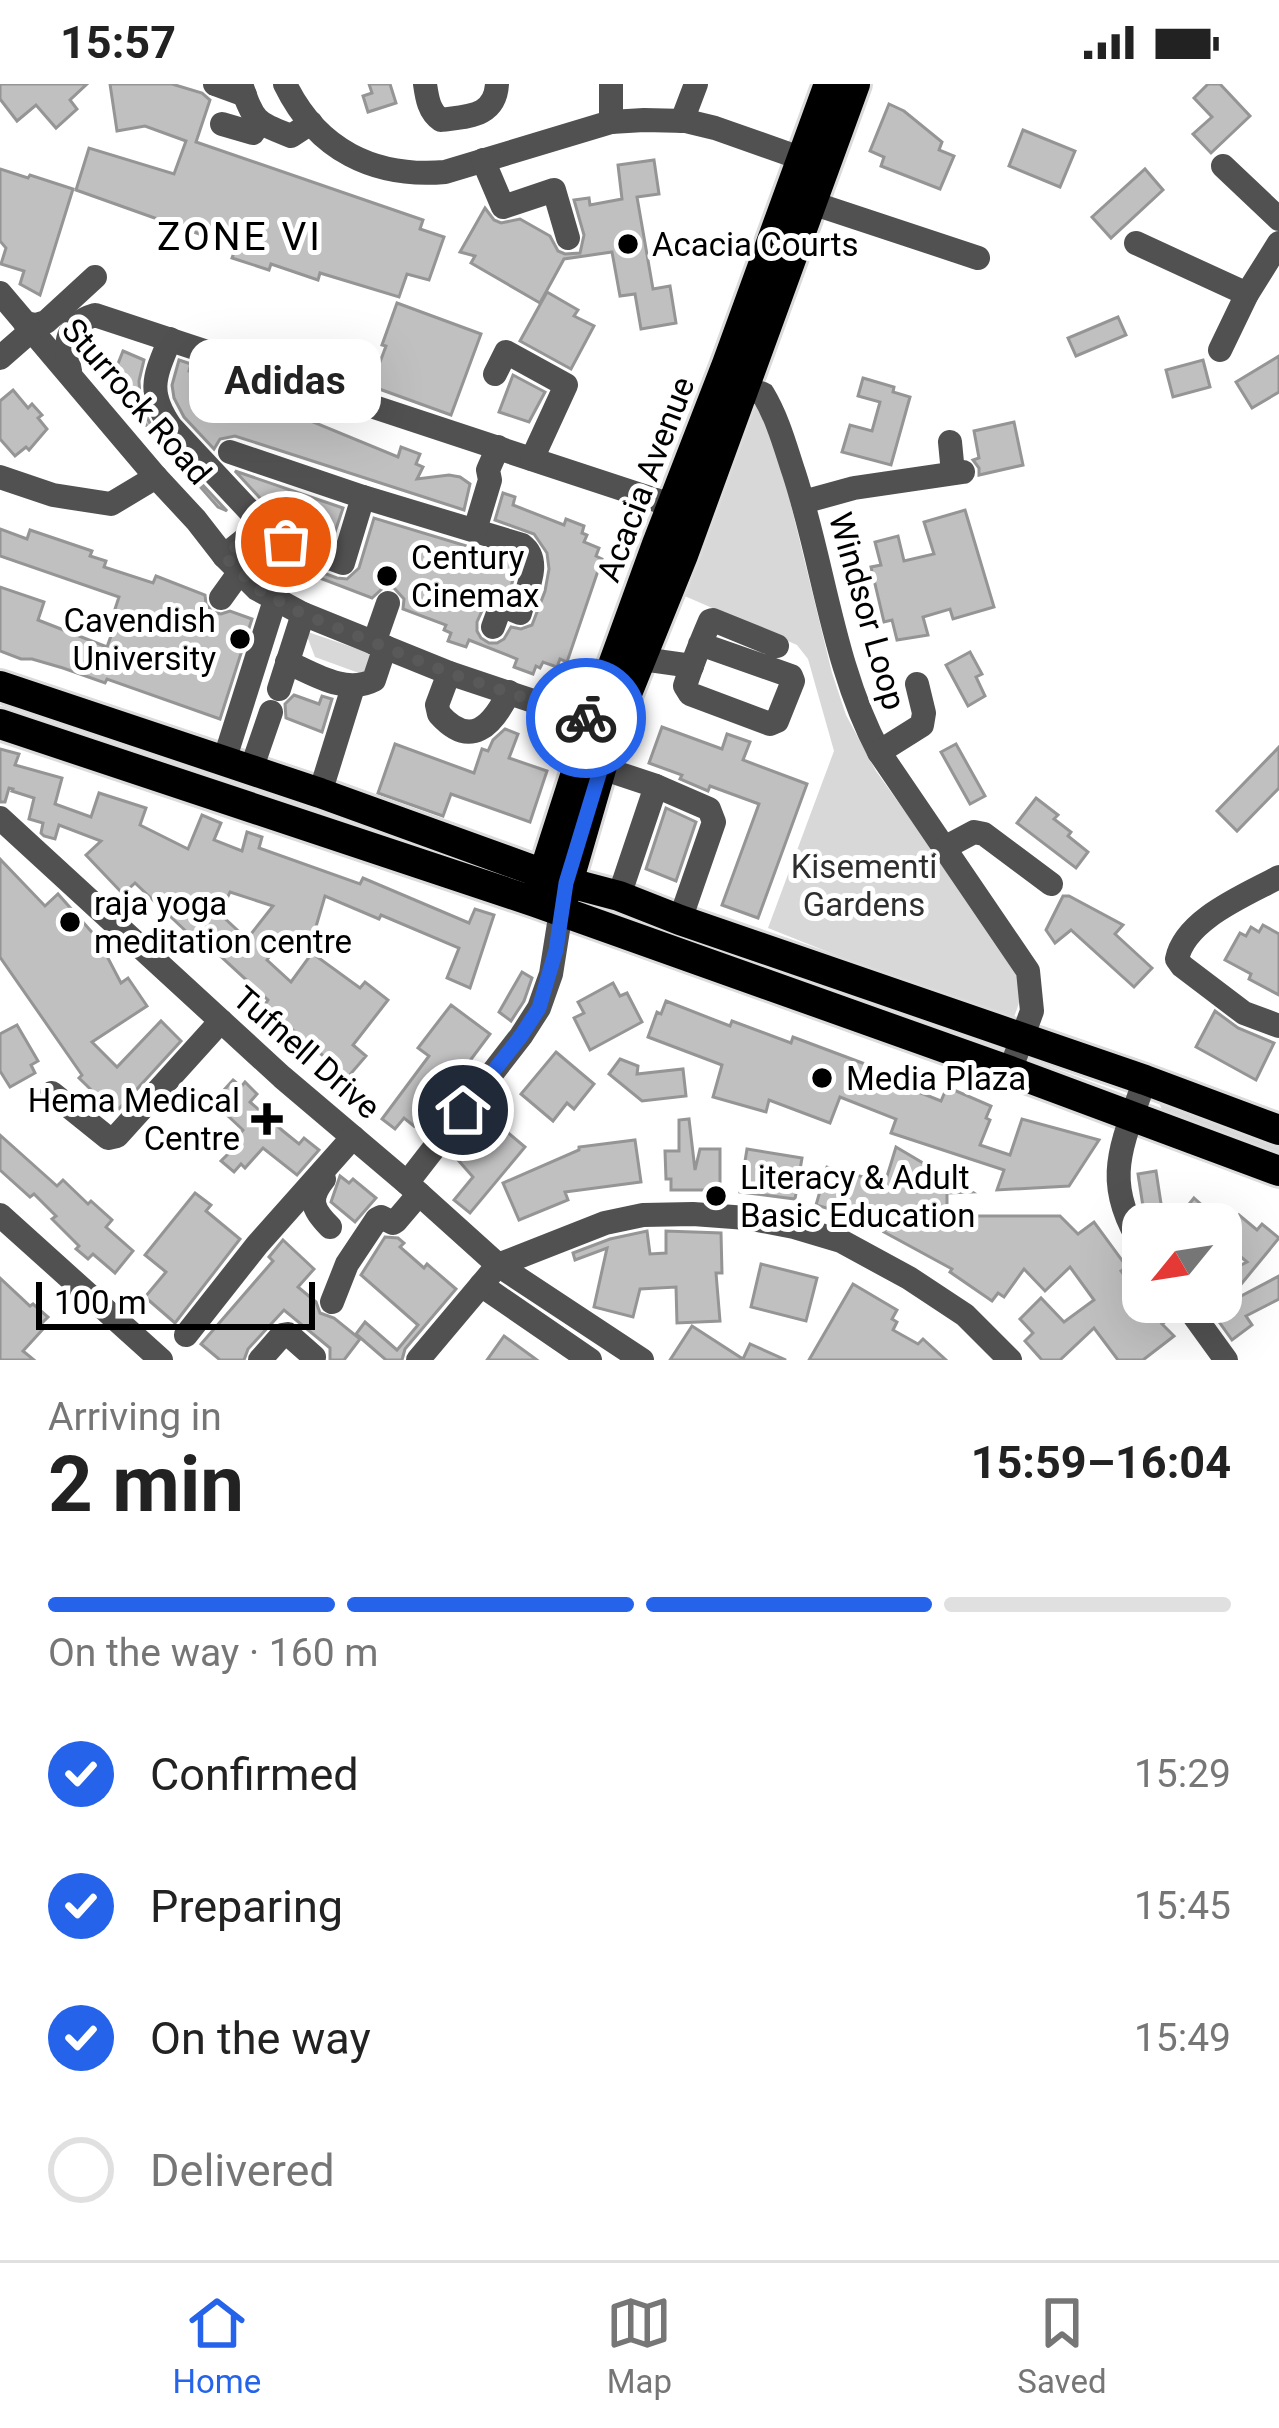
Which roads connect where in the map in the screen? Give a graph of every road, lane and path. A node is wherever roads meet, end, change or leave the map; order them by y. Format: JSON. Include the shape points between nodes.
{"nodes":[{"id":1,"x":215,"y":84,"type":"edge"},
{"id":2,"x":285,"y":84,"type":"edge"},
{"id":3,"x":425,"y":84,"type":"edge"},
{"id":4,"x":497,"y":84,"type":"edge"},
{"id":5,"x":610,"y":84,"type":"edge"},
{"id":6,"x":696,"y":84,"type":"edge"},
{"id":7,"x":829,"y":84,"type":"edge"},
{"id":8,"x":855,"y":84,"type":"edge"},
{"id":9,"x":243,"y":89,"type":"edge"},
{"id":10,"x":682,"y":121,"type":"junction"},
{"id":11,"x":611,"y":122,"type":"junction"},
{"id":12,"x":258,"y":123,"type":"junction"},
{"id":13,"x":311,"y":123,"type":"junction"},
{"id":14,"x":222,"y":124,"type":"dead end"},
{"id":15,"x":483,"y":160,"type":"junction"},
{"id":16,"x":813,"y":163,"type":"junction"},
{"id":17,"x":1223,"y":166,"type":"dead end"},
{"id":18,"x":812,"y":203,"type":"junction"},
{"id":19,"x":1279,"y":219,"type":"edge"},
{"id":20,"x":568,"y":238,"type":"dead end"},
{"id":21,"x":1136,"y":243,"type":"dead end"},
{"id":22,"x":1279,"y":243,"type":"edge"},
{"id":23,"x":978,"y":258,"type":"dead end"},
{"id":24,"x":95,"y":278,"type":"dead end"},
{"id":25,"x":0,"y":293,"type":"edge"},
{"id":26,"x":1247,"y":294,"type":"junction"},
{"id":27,"x":28,"y":326,"type":"junction"},
{"id":28,"x":170,"y":339,"type":"junction"},
{"id":29,"x":1220,"y":350,"type":"dead end"},
{"id":30,"x":0,"y":358,"type":"edge"},
{"id":31,"x":495,"y":374,"type":"dead end"},
{"id":32,"x":70,"y":375,"type":"junction"},
{"id":33,"x":745,"y":388,"type":"junction"},
{"id":34,"x":950,"y":442,"type":"dead end"},
{"id":35,"x":498,"y":448,"type":"junction"},
{"id":36,"x":230,"y":452,"type":"dead end"},
{"id":37,"x":532,"y":459,"type":"junction"},
{"id":38,"x":0,"y":477,"type":"edge"},
{"id":39,"x":156,"y":477,"type":"junction"},
{"id":40,"x":363,"y":497,"type":"junction"},
{"id":41,"x":803,"y":502,"type":"junction"},
{"id":42,"x":685,"y":510,"type":"junction"},
{"id":43,"x":263,"y":525,"type":"junction"},
{"id":44,"x":475,"y":530,"type":"junction"},
{"id":45,"x":231,"y":564,"type":"junction"},
{"id":46,"x":221,"y":598,"type":"dead end"},
{"id":47,"x":275,"y":600,"type":"junction"},
{"id":48,"x":388,"y":603,"type":"dead end"},
{"id":49,"x":303,"y":614,"type":"junction"},
{"id":50,"x":493,"y":627,"type":"dead end"},
{"id":51,"x":380,"y":645,"type":"junction"},
{"id":52,"x":777,"y":646,"type":"dead end"},
{"id":53,"x":642,"y":659,"type":"junction"},
{"id":54,"x":287,"y":662,"type":"junction"},
{"id":55,"x":449,"y":673,"type":"junction"},
{"id":56,"x":916,"y":684,"type":"dead end"},
{"id":57,"x":0,"y":686,"type":"edge"},
{"id":58,"x":353,"y":687,"type":"junction"},
{"id":59,"x":509,"y":692,"type":"junction"},
{"id":60,"x":0,"y":724,"type":"edge"},
{"id":61,"x":603,"y":724,"type":"junction"},
{"id":62,"x":879,"y":752,"type":"junction"},
{"id":63,"x":237,"y":766,"type":"junction"},
{"id":64,"x":599,"y":767,"type":"junction"},
{"id":65,"x":656,"y":786,"type":"junction"},
{"id":66,"x":320,"y":793,"type":"junction"},
{"id":67,"x":0,"y":818,"type":"edge"},
{"id":68,"x":944,"y":848,"type":"junction"},
{"id":69,"x":1279,"y":878,"type":"edge"},
{"id":70,"x":1051,"y":884,"type":"dead end"},
{"id":71,"x":619,"y":896,"type":"junction"},
{"id":72,"x":553,"y":900,"type":"junction"},
{"id":73,"x":680,"y":920,"type":"junction"},
{"id":74,"x":221,"y":1021,"type":"junction"},
{"id":75,"x":1279,"y":1026,"type":"edge"},
{"id":76,"x":1024,"y":1038,"type":"junction"},
{"id":77,"x":1010,"y":1071,"type":"junction"},
{"id":78,"x":1145,"y":1080,"type":"junction"},
{"id":79,"x":52,"y":1093,"type":"dead end"},
{"id":80,"x":1132,"y":1115,"type":"junction"},
{"id":81,"x":1279,"y":1130,"type":"edge"},
{"id":82,"x":355,"y":1139,"type":"junction"},
{"id":83,"x":1279,"y":1171,"type":"edge"},
{"id":84,"x":412,"y":1188,"type":"junction"},
{"id":85,"x":1122,"y":1206,"type":"edge"},
{"id":86,"x":0,"y":1215,"type":"edge"},
{"id":87,"x":329,"y":1227,"type":"dead end"},
{"id":88,"x":489,"y":1275,"type":"junction"},
{"id":89,"x":332,"y":1302,"type":"dead end"},
{"id":90,"x":1199,"y":1323,"type":"edge"},
{"id":91,"x":186,"y":1336,"type":"dead end"},
{"id":92,"x":314,"y":1357,"type":"dead end"},
{"id":93,"x":161,"y":1360,"type":"edge"},
{"id":94,"x":260,"y":1360,"type":"edge"},
{"id":95,"x":418,"y":1360,"type":"edge"},
{"id":96,"x":590,"y":1360,"type":"edge"},
{"id":97,"x":642,"y":1360,"type":"edge"},
{"id":98,"x":1010,"y":1360,"type":"edge"},
{"id":99,"x":1226,"y":1360,"type":"edge"}],
"edges":[{"from":1,"to":9,"type":"street"},
{"from":2,"to":13,"type":"street"},
{"from":3,"to":4,"type":"street","via":[[441,120],[488,110]]},
{"from":5,"to":11,"type":"street"},
{"from":6,"to":10,"type":"street"},
{"from":7,"to":16,"type":"main road","name":"Acacia Avenue"},
{"from":8,"to":16,"type":"main road","name":"Acacia Avenue"},
{"from":9,"to":12,"type":"street"},
{"from":10,"to":11,"type":"street"},
{"from":10,"to":16,"type":"street"},
{"from":11,"to":15,"type":"street"},
{"from":12,"to":13,"type":"street","via":[[291,136]]},
{"from":12,"to":14,"type":"street","via":[[253,134]]},
{"from":13,"to":15,"type":"street","via":[[356,160],[391,171],[446,172]]},
{"from":15,"to":20,"type":"street","via":[[503,207],[554,190]]},
{"from":16,"to":18,"type":"main road","name":"Acacia Avenue"},
{"from":16,"to":42,"type":"main road","name":"Acacia Avenue","via":[[727,364]]},
{"from":17,"to":19,"type":"street"},
{"from":18,"to":23,"type":"street"},
{"from":18,"to":33,"type":"main road","name":"Acacia Avenue"},
{"from":21,"to":26,"type":"street"},
{"from":22,"to":26,"type":"street"},
{"from":24,"to":27,"type":"street","via":[[46,322]]},
{"from":25,"to":27,"type":"street","name":"Sturrock Road"},
{"from":26,"to":29,"type":"street"},
{"from":27,"to":30,"type":"street"},
{"from":27,"to":32,"type":"street","name":"Sturrock Road"},
{"from":28,"to":32,"type":"street","via":[[86,318],[68,334]]},
{"from":28,"to":35,"type":"street"},
{"from":28,"to":43,"type":"street","via":[[155,377],[159,410]]},
{"from":31,"to":37,"type":"street","via":[[506,352],[566,385]]},
{"from":32,"to":39,"type":"street","name":"Sturrock Road"},
{"from":33,"to":41,"type":"street","name":"Windsor Loop","via":[[763,394],[774,412]]},
{"from":33,"to":42,"type":"main road","name":"Acacia Avenue"},
{"from":34,"to":41,"type":"street","via":[[958,472]]},
{"from":35,"to":37,"type":"street"},
{"from":35,"to":44,"type":"street"},
{"from":36,"to":40,"type":"street"},
{"from":37,"to":42,"type":"street"},
{"from":38,"to":39,"type":"street","via":[[111,503]]},
{"from":39,"to":45,"type":"street","name":"Sturrock Road"},
{"from":40,"to":43,"type":"street","via":[[343,563],[275,538]]},
{"from":40,"to":44,"type":"street"},
{"from":41,"to":62,"type":"street","name":"Windsor Loop","via":[[859,716]]},
{"from":42,"to":53,"type":"main road","name":"Acacia Avenue"},
{"from":42,"to":61,"type":"main road","name":"Acacia Avenue"},
{"from":43,"to":45,"type":"street"},
{"from":44,"to":50,"type":"street","via":[[521,545],[534,559],[520,613],[501,605]]},
{"from":45,"to":46,"type":"street"},
{"from":45,"to":47,"type":"street","name":"Sturrock Road"},
{"from":47,"to":49,"type":"street","name":"Sturrock Road"},
{"from":47,"to":63,"type":"street"},
{"from":48,"to":51,"type":"street"},
{"from":49,"to":51,"type":"street","name":"Sturrock Road"},
{"from":49,"to":54,"type":"street"},
{"from":51,"to":55,"type":"street","name":"Sturrock Road"},
{"from":51,"to":58,"type":"street","via":[[374,680]]},
{"from":52,"to":53,"type":"street","via":[[713,620],[696,655]]},
{"from":53,"to":61,"type":"main road","name":"Acacia Avenue"},
{"from":54,"to":58,"type":"street"},
{"from":54,"to":63,"type":"street"},
{"from":55,"to":59,"type":"street","name":"Sturrock Road"},
{"from":55,"to":59,"type":"street","via":[[437,705],[460,731],[488,726]]},
{"from":56,"to":62,"type":"street","via":[[922,725]]},
{"from":57,"to":63,"type":"main road"},
{"from":58,"to":66,"type":"street"},
{"from":59,"to":61,"type":"street","name":"Sturrock Road"},
{"from":60,"to":72,"type":"main road"},
{"from":61,"to":64,"type":"main road","name":"Acacia Avenue"},
{"from":61,"to":72,"type":"main road","name":"Acacia Avenue"},
{"from":62,"to":68,"type":"street","name":"Windsor Loop"},
{"from":63,"to":66,"type":"main road"},
{"from":64,"to":65,"type":"street"},
{"from":64,"to":72,"type":"main road","name":"Acacia Avenue"},
{"from":65,"to":71,"type":"street"},
{"from":65,"to":73,"type":"street","via":[[709,809],[715,822]]},
{"from":66,"to":72,"type":"main road"},
{"from":67,"to":74,"type":"street","name":"Tufnell Drive"},
{"from":68,"to":70,"type":"street","via":[[984,834]]},
{"from":68,"to":76,"type":"street","name":"Windsor Loop","via":[[1028,971],[1032,1011]]},
{"from":69,"to":75,"type":"street","via":[[1210,914],[1177,959],[1244,1013]]},
{"from":71,"to":72,"type":"main road"},
{"from":71,"to":73,"type":"main road"},
{"from":72,"to":77,"type":"main road"},
{"from":72,"to":84,"type":"street","via":[[550,974],[539,1008]]},
{"from":73,"to":76,"type":"main road"},
{"from":74,"to":79,"type":"street","via":[[116,1136],[108,1138]]},
{"from":74,"to":82,"type":"street","name":"Tufnell Drive"},
{"from":76,"to":77,"type":"street","name":"Windsor Loop"},
{"from":76,"to":78,"type":"main road"},
{"from":77,"to":80,"type":"main road"},
{"from":78,"to":80,"type":"street"},
{"from":78,"to":81,"type":"main road"},
{"from":80,"to":83,"type":"main road"},
{"from":80,"to":85,"type":"street","via":[[1117,1171]]},
{"from":82,"to":84,"type":"street","name":"Tufnell Drive"},
{"from":82,"to":87,"type":"street","via":[[314,1192]]},
{"from":82,"to":91,"type":"street","via":[[257,1244]]},
{"from":84,"to":88,"type":"street","name":"Tufnell Drive"},
{"from":84,"to":89,"type":"street","via":[[395,1222],[377,1219]]},
{"from":86,"to":93,"type":"street"},
{"from":88,"to":95,"type":"street"},
{"from":88,"to":96,"type":"street"},
{"from":88,"to":97,"type":"street","name":"Tufnell Drive"},
{"from":88,"to":98,"type":"street","via":[[579,1231],[643,1215],[747,1217],[842,1241],[909,1277]]},
{"from":90,"to":99,"type":"street"},
{"from":92,"to":94,"type":"street","via":[[288,1334]]}]}
